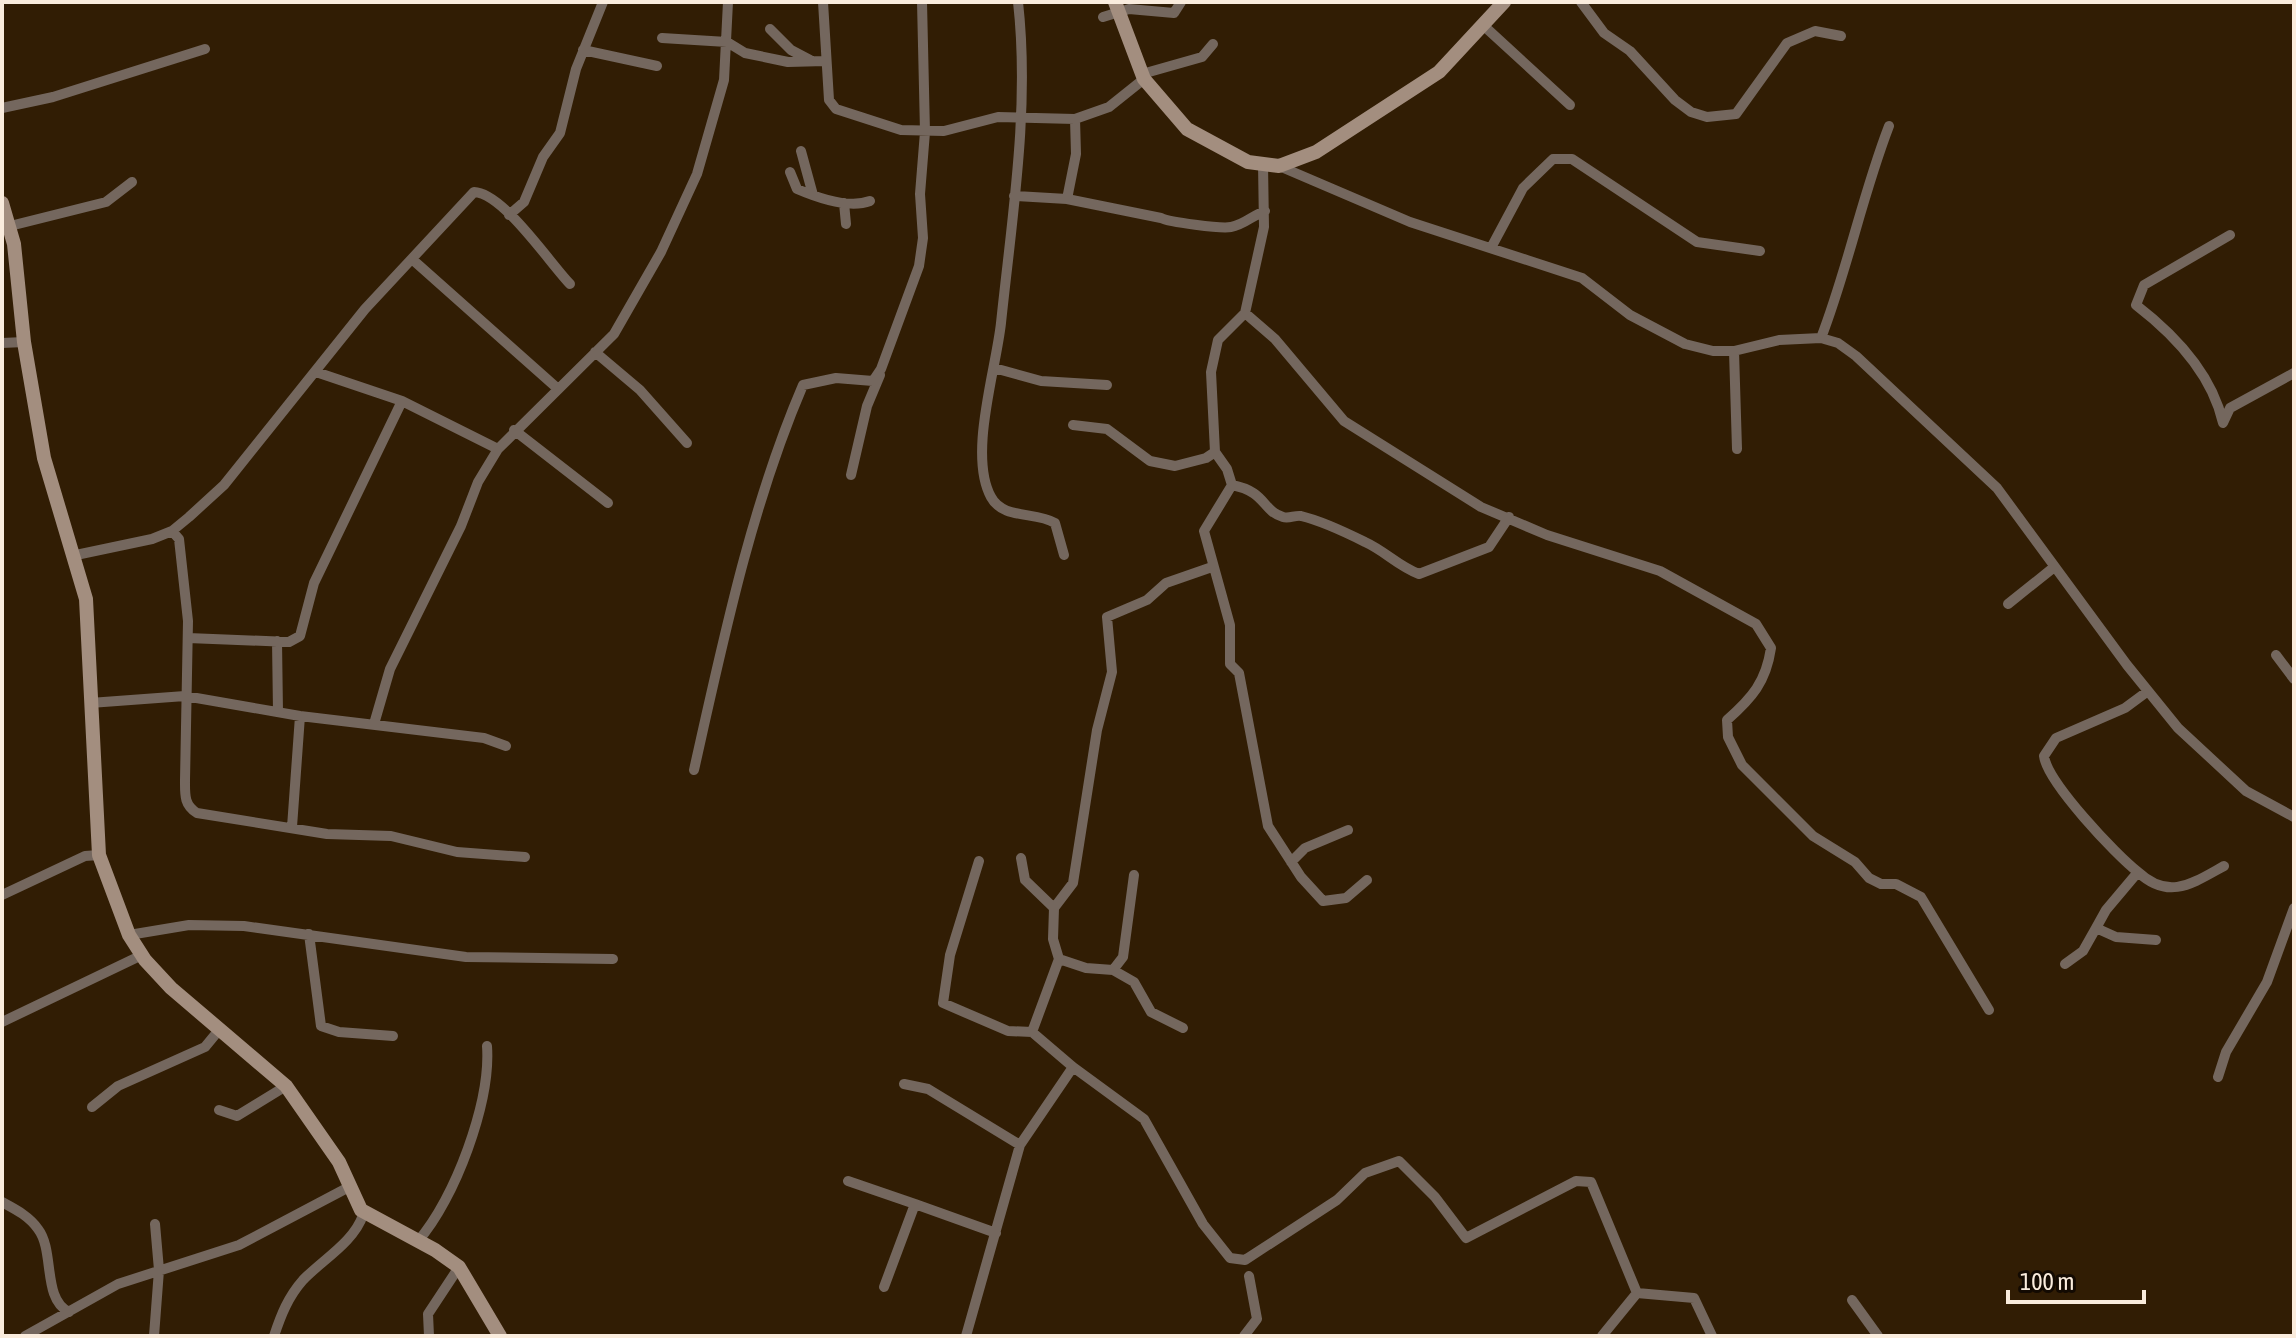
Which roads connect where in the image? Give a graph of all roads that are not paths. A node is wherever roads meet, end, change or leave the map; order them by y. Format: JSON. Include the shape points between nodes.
{"nodes":[{"id":1,"x":603,"y":2,"type":"edge"},
{"id":2,"x":728,"y":2,"type":"edge"},
{"id":3,"x":823,"y":2,"type":"edge"},
{"id":4,"x":922,"y":2,"type":"edge"},
{"id":5,"x":1018,"y":2,"type":"edge"},
{"id":6,"x":1181,"y":2,"type":"edge"},
{"id":7,"x":1504,"y":2,"type":"edge"},
{"id":8,"x":1581,"y":2,"type":"edge"},
{"id":9,"x":1112,"y":10,"type":"edge"},
{"id":10,"x":1484,"y":26,"type":"junction"},
{"id":11,"x":770,"y":29,"type":"dead end"},
{"id":12,"x":1841,"y":36,"type":"dead end"},
{"id":13,"x":662,"y":38,"type":"dead end"},
{"id":14,"x":727,"y":42,"type":"junction"},
{"id":15,"x":1213,"y":44,"type":"dead end"},
{"id":16,"x":205,"y":49,"type":"dead end"},
{"id":17,"x":583,"y":50,"type":"junction"},
{"id":18,"x":810,"y":60,"type":"junction"},
{"id":19,"x":825,"y":61,"type":"junction"},
{"id":20,"x":657,"y":66,"type":"dead end"},
{"id":21,"x":1143,"y":77,"type":"junction"},
{"id":22,"x":1570,"y":105,"type":"dead end"},
{"id":23,"x":2,"y":108,"type":"edge"},
{"id":24,"x":1020,"y":117,"type":"junction"},
{"id":25,"x":1075,"y":119,"type":"junction"},
{"id":26,"x":1889,"y":126,"type":"dead end"},
{"id":27,"x":925,"y":132,"type":"junction"},
{"id":28,"x":801,"y":151,"type":"dead end"},
{"id":29,"x":1263,"y":164,"type":"junction"},
{"id":30,"x":1279,"y":166,"type":"junction"},
{"id":31,"x":790,"y":172,"type":"dead end"},
{"id":32,"x":132,"y":182,"type":"dead end"},
{"id":33,"x":813,"y":195,"type":"junction"},
{"id":34,"x":1014,"y":196,"type":"junction"},
{"id":35,"x":1067,"y":199,"type":"junction"},
{"id":36,"x":870,"y":201,"type":"dead end"},
{"id":37,"x":2,"y":203,"type":"edge"},
{"id":38,"x":844,"y":203,"type":"junction"},
{"id":39,"x":1265,"y":211,"type":"junction"},
{"id":40,"x":509,"y":215,"type":"junction"},
{"id":41,"x":846,"y":224,"type":"dead end"},
{"id":42,"x":10,"y":226,"type":"junction"},
{"id":43,"x":2230,"y":235,"type":"dead end"},
{"id":44,"x":1492,"y":246,"type":"junction"},
{"id":45,"x":1760,"y":251,"type":"dead end"},
{"id":46,"x":413,"y":260,"type":"junction"},
{"id":47,"x":570,"y":284,"type":"dead end"},
{"id":48,"x":1245,"y":313,"type":"junction"},
{"id":49,"x":1821,"y":338,"type":"junction"},
{"id":50,"x":24,"y":342,"type":"junction"},
{"id":51,"x":2,"y":343,"type":"edge"},
{"id":52,"x":1734,"y":351,"type":"junction"},
{"id":53,"x":595,"y":352,"type":"junction"},
{"id":54,"x":994,"y":368,"type":"junction"},
{"id":55,"x":881,"y":369,"type":"junction"},
{"id":56,"x":316,"y":372,"type":"junction"},
{"id":57,"x":2294,"y":373,"type":"edge"},
{"id":58,"x":1107,"y":385,"type":"dead end"},
{"id":59,"x":557,"y":388,"type":"junction"},
{"id":60,"x":402,"y":401,"type":"junction"},
{"id":61,"x":1073,"y":425,"type":"dead end"},
{"id":62,"x":514,"y":430,"type":"junction"},
{"id":63,"x":687,"y":443,"type":"dead end"},
{"id":64,"x":498,"y":449,"type":"junction"},
{"id":65,"x":1737,"y":449,"type":"dead end"},
{"id":66,"x":1215,"y":452,"type":"junction"},
{"id":67,"x":851,"y":475,"type":"dead end"},
{"id":68,"x":1232,"y":485,"type":"junction"},
{"id":69,"x":608,"y":503,"type":"dead end"},
{"id":70,"x":1509,"y":517,"type":"junction"},
{"id":71,"x":172,"y":531,"type":"junction"},
{"id":72,"x":76,"y":555,"type":"junction"},
{"id":73,"x":1064,"y":555,"type":"dead end"},
{"id":74,"x":1212,"y":567,"type":"junction"},
{"id":75,"x":2053,"y":568,"type":"junction"},
{"id":76,"x":2008,"y":604,"type":"dead end"},
{"id":77,"x":188,"y":638,"type":"junction"},
{"id":78,"x":277,"y":641,"type":"junction"},
{"id":79,"x":2276,"y":655,"type":"dead end"},
{"id":80,"x":2294,"y":679,"type":"edge"},
{"id":81,"x":2148,"y":691,"type":"junction"},
{"id":82,"x":185,"y":696,"type":"junction"},
{"id":83,"x":90,"y":703,"type":"junction"},
{"id":84,"x":278,"y":712,"type":"junction"},
{"id":85,"x":300,"y":716,"type":"junction"},
{"id":86,"x":374,"y":724,"type":"junction"},
{"id":87,"x":506,"y":746,"type":"dead end"},
{"id":88,"x":694,"y":770,"type":"dead end"},
{"id":89,"x":2294,"y":817,"type":"edge"},
{"id":90,"x":292,"y":827,"type":"junction"},
{"id":91,"x":1348,"y":830,"type":"dead end"},
{"id":92,"x":99,"y":855,"type":"junction"},
{"id":93,"x":525,"y":857,"type":"dead end"},
{"id":94,"x":1021,"y":858,"type":"dead end"},
{"id":95,"x":979,"y":861,"type":"dead end"},
{"id":96,"x":1291,"y":862,"type":"junction"},
{"id":97,"x":2224,"y":866,"type":"dead end"},
{"id":98,"x":2138,"y":872,"type":"junction"},
{"id":99,"x":1134,"y":875,"type":"dead end"},
{"id":100,"x":1367,"y":880,"type":"dead end"},
{"id":101,"x":2,"y":895,"type":"edge"},
{"id":102,"x":1054,"y":908,"type":"junction"},
{"id":103,"x":2294,"y":908,"type":"edge"},
{"id":104,"x":2096,"y":928,"type":"junction"},
{"id":105,"x":309,"y":934,"type":"junction"},
{"id":106,"x":129,"y":935,"type":"junction"},
{"id":107,"x":2156,"y":940,"type":"dead end"},
{"id":108,"x":142,"y":955,"type":"junction"},
{"id":109,"x":613,"y":959,"type":"dead end"},
{"id":110,"x":1059,"y":959,"type":"junction"},
{"id":111,"x":2065,"y":964,"type":"dead end"},
{"id":112,"x":1113,"y":970,"type":"junction"},
{"id":113,"x":1989,"y":1010,"type":"dead end"},
{"id":114,"x":2,"y":1022,"type":"edge"},
{"id":115,"x":1183,"y":1028,"type":"dead end"},
{"id":116,"x":219,"y":1030,"type":"junction"},
{"id":117,"x":1032,"y":1032,"type":"junction"},
{"id":118,"x":393,"y":1036,"type":"dead end"},
{"id":119,"x":487,"y":1046,"type":"dead end"},
{"id":120,"x":1073,"y":1067,"type":"junction"},
{"id":121,"x":2218,"y":1077,"type":"dead end"},
{"id":122,"x":904,"y":1084,"type":"dead end"},
{"id":123,"x":286,"y":1086,"type":"junction"},
{"id":124,"x":92,"y":1107,"type":"dead end"},
{"id":125,"x":219,"y":1110,"type":"dead end"},
{"id":126,"x":1020,"y":1145,"type":"junction"},
{"id":127,"x":848,"y":1181,"type":"dead end"},
{"id":128,"x":349,"y":1187,"type":"junction"},
{"id":129,"x":2,"y":1202,"type":"edge"},
{"id":130,"x":915,"y":1204,"type":"junction"},
{"id":131,"x":361,"y":1210,"type":"junction"},
{"id":132,"x":155,"y":1224,"type":"dead end"},
{"id":133,"x":996,"y":1233,"type":"junction"},
{"id":134,"x":418,"y":1241,"type":"junction"},
{"id":135,"x":459,"y":1267,"type":"junction"},
{"id":136,"x":159,"y":1270,"type":"junction"},
{"id":137,"x":1249,"y":1276,"type":"dead end"},
{"id":138,"x":884,"y":1287,"type":"dead end"},
{"id":139,"x":1637,"y":1293,"type":"junction"},
{"id":140,"x":1852,"y":1300,"type":"dead end"},
{"id":141,"x":69,"y":1312,"type":"junction"},
{"id":142,"x":277,"y":1335,"type":"edge"},
{"id":143,"x":25,"y":1336,"type":"edge"},
{"id":144,"x":154,"y":1336,"type":"edge"},
{"id":145,"x":429,"y":1336,"type":"edge"},
{"id":146,"x":500,"y":1336,"type":"edge"},
{"id":147,"x":966,"y":1336,"type":"edge"},
{"id":148,"x":1244,"y":1336,"type":"edge"},
{"id":149,"x":1602,"y":1336,"type":"edge"},
{"id":150,"x":1712,"y":1336,"type":"edge"},
{"id":151,"x":1878,"y":1336,"type":"edge"}],
"edges":[{"from":1,"to":17,"type":"street"},
{"from":2,"to":14,"type":"street"},
{"from":3,"to":19,"type":"street"},
{"from":4,"to":27,"type":"street"},
{"from":5,"to":24,"type":"street","via":[[1024,82]]},
{"from":6,"to":9,"type":"street","via":[[1167,15],[1148,9]]},
{"from":7,"to":10,"type":"street"},
{"from":8,"to":12,"type":"street","via":[[1604,33],[1630,51],[1675,100],[1707,117],[1736,114],[1787,43],[1815,31]]},
{"from":9,"to":21,"type":"street"},
{"from":10,"to":22,"type":"street"},
{"from":10,"to":30,"type":"street","via":[[1439,72],[1316,152]]},
{"from":11,"to":18,"type":"street"},
{"from":13,"to":14,"type":"street"},
{"from":14,"to":18,"type":"street","via":[[745,53],[788,62]]},
{"from":14,"to":53,"type":"street","via":[[724,80],[697,174],[635,301]]},
{"from":15,"to":21,"type":"street","via":[[1202,57]]},
{"from":16,"to":23,"type":"street"},
{"from":17,"to":20,"type":"street"},
{"from":17,"to":40,"type":"street","via":[[560,133],[524,202]]},
{"from":18,"to":19,"type":"street"},
{"from":19,"to":27,"type":"street","via":[[829,100],[836,109],[901,130]]},
{"from":21,"to":25,"type":"street","via":[[1109,107]]},
{"from":21,"to":29,"type":"street","via":[[1187,129],[1224,151]]},
{"from":24,"to":25,"type":"street"},
{"from":24,"to":27,"type":"street"},
{"from":24,"to":34,"type":"street"},
{"from":25,"to":35,"type":"street","via":[[1076,154]]},
{"from":26,"to":49,"type":"street"},
{"from":27,"to":55,"type":"street","via":[[919,266]]},
{"from":28,"to":33,"type":"street"},
{"from":29,"to":30,"type":"street"},
{"from":29,"to":39,"type":"street"},
{"from":30,"to":44,"type":"street","via":[[1410,222]]},
{"from":31,"to":33,"type":"street","via":[[797,189]]},
{"from":32,"to":42,"type":"street","via":[[106,202]]},
{"from":33,"to":38,"type":"street"},
{"from":34,"to":35,"type":"street"},
{"from":34,"to":54,"type":"street"},
{"from":35,"to":39,"type":"street","via":[[1172,224],[1214,227],[1246,223]]},
{"from":36,"to":38,"type":"street"},
{"from":37,"to":42,"type":"street"},
{"from":38,"to":41,"type":"street"},
{"from":39,"to":48,"type":"street"},
{"from":40,"to":46,"type":"street","via":[[492,197],[474,192]]},
{"from":40,"to":47,"type":"street"},
{"from":42,"to":50,"type":"street"},
{"from":43,"to":57,"type":"street","via":[[2144,285],[2136,305],[2170,331],[2217,398],[2223,423],[2230,408]]},
{"from":44,"to":45,"type":"street","via":[[1523,188],[1553,159],[1572,159],[1697,242]]},
{"from":44,"to":52,"type":"street","via":[[1582,278],[1630,315],[1685,344]]},
{"from":46,"to":56,"type":"street","via":[[365,309]]},
{"from":46,"to":59,"type":"street"},
{"from":48,"to":66,"type":"street","via":[[1218,340],[1211,372]]},
{"from":48,"to":70,"type":"street","via":[[1275,339],[1344,421],[1481,507]]},
{"from":49,"to":52,"type":"street","via":[[1779,340]]},
{"from":49,"to":75,"type":"street","via":[[1856,356],[1997,488]]},
{"from":50,"to":51,"type":"street"},
{"from":50,"to":72,"type":"street","via":[[44,458]]},
{"from":52,"to":65,"type":"street"},
{"from":53,"to":59,"type":"street"},
{"from":53,"to":63,"type":"street","via":[[661,411]]},
{"from":54,"to":58,"type":"street","via":[[1041,381]]},
{"from":54,"to":73,"type":"street","via":[[981,469],[985,484],[992,500],[1008,511],[1055,523]]},
{"from":55,"to":67,"type":"street"},
{"from":55,"to":88,"type":"street","via":[[873,381],[836,378],[803,385],[797,397],[749,550]]},
{"from":56,"to":60,"type":"street"},
{"from":56,"to":71,"type":"street","via":[[224,485]]},
{"from":59,"to":62,"type":"street"},
{"from":60,"to":64,"type":"street"},
{"from":60,"to":78,"type":"street","via":[[314,583],[300,636]]},
{"from":61,"to":66,"type":"street","via":[[1107,429],[1150,461],[1175,466]]},
{"from":62,"to":64,"type":"street"},
{"from":62,"to":69,"type":"street"},
{"from":64,"to":86,"type":"street","via":[[390,669]]},
{"from":66,"to":68,"type":"street"},
{"from":68,"to":70,"type":"street","via":[[1254,489],[1285,518],[1299,515],[1363,541],[1419,574],[1489,547]]},
{"from":68,"to":74,"type":"street","via":[[1204,531]]},
{"from":70,"to":113,"type":"street","via":[[1547,535],[1660,571],[1756,624],[1771,648],[1768,668],[1758,692],[1727,720],[1728,737],[1742,765],[1813,836],[1855,862],[1869,878],[1921,897]]},
{"from":71,"to":72,"type":"street"},
{"from":71,"to":77,"type":"street","via":[[180,547]]},
{"from":72,"to":83,"type":"street","via":[[86,599]]},
{"from":74,"to":96,"type":"street","via":[[1230,625],[1230,664],[1239,673],[1268,826]]},
{"from":74,"to":102,"type":"street","via":[[1166,583],[1147,600],[1107,617],[1112,672],[1097,730],[1073,883]]},
{"from":75,"to":76,"type":"street"},
{"from":75,"to":81,"type":"street"},
{"from":77,"to":78,"type":"street"},
{"from":77,"to":82,"type":"street"},
{"from":78,"to":84,"type":"street"},
{"from":79,"to":80,"type":"street"},
{"from":81,"to":89,"type":"street","via":[[2178,728],[2246,791]]},
{"from":81,"to":98,"type":"street","via":[[2125,708],[2056,738],[2044,756],[2050,776],[2068,801]]},
{"from":82,"to":83,"type":"street"},
{"from":82,"to":84,"type":"street"},
{"from":82,"to":90,"type":"street","via":[[190,808]]},
{"from":83,"to":92,"type":"street"},
{"from":84,"to":85,"type":"street"},
{"from":85,"to":86,"type":"street"},
{"from":85,"to":90,"type":"street"},
{"from":86,"to":87,"type":"street","via":[[484,738]]},
{"from":90,"to":93,"type":"street"},
{"from":91,"to":96,"type":"street","via":[[1305,848]]},
{"from":92,"to":101,"type":"street","via":[[85,856]]},
{"from":92,"to":106,"type":"street"},
{"from":94,"to":102,"type":"street","via":[[1025,880]]},
{"from":95,"to":117,"type":"street","via":[[950,955],[943,1003],[1008,1031]]},
{"from":96,"to":100,"type":"street","via":[[1323,901],[1346,898]]},
{"from":97,"to":98,"type":"street","via":[[2202,880],[2173,888],[2152,885]]},
{"from":98,"to":104,"type":"street"},
{"from":99,"to":112,"type":"street","via":[[1123,957]]},
{"from":102,"to":110,"type":"street","via":[[1053,939]]},
{"from":103,"to":121,"type":"street","via":[[2267,982],[2226,1052]]},
{"from":104,"to":107,"type":"street","via":[[2116,937]]},
{"from":104,"to":111,"type":"street","via":[[2083,951]]},
{"from":105,"to":106,"type":"street","via":[[189,925]]},
{"from":105,"to":109,"type":"street","via":[[466,957]]},
{"from":105,"to":118,"type":"street","via":[[321,1026]]},
{"from":106,"to":108,"type":"street"},
{"from":108,"to":114,"type":"street"},
{"from":108,"to":116,"type":"street"},
{"from":110,"to":112,"type":"street"},
{"from":110,"to":117,"type":"street"},
{"from":112,"to":115,"type":"street","via":[[1134,982],[1151,1012]]},
{"from":116,"to":123,"type":"street"},
{"from":116,"to":124,"type":"street","via":[[205,1047],[118,1086]]},
{"from":117,"to":120,"type":"street"},
{"from":119,"to":134,"type":"street","via":[[487,1072],[465,1154],[431,1226]]},
{"from":120,"to":126,"type":"street"},
{"from":120,"to":139,"type":"street","via":[[1144,1119],[1203,1224],[1230,1258],[1245,1260],[1337,1200],[1365,1173],[1399,1161],[1466,1238],[1576,1181],[1591,1182]]},
{"from":122,"to":126,"type":"street","via":[[928,1089]]},
{"from":123,"to":125,"type":"street","via":[[237,1116]]},
{"from":123,"to":128,"type":"street","via":[[339,1162]]},
{"from":126,"to":133,"type":"street"},
{"from":127,"to":130,"type":"street"},
{"from":128,"to":131,"type":"street"},
{"from":128,"to":136,"type":"street","via":[[239,1245]]},
{"from":129,"to":141,"type":"street","via":[[23,1213],[43,1237],[55,1294]]},
{"from":130,"to":133,"type":"street"},
{"from":130,"to":138,"type":"street"},
{"from":131,"to":134,"type":"street"},
{"from":131,"to":142,"type":"street","via":[[355,1232],[300,1283],[282,1310]]},
{"from":132,"to":136,"type":"street"},
{"from":133,"to":147,"type":"street"},
{"from":134,"to":135,"type":"street"},
{"from":135,"to":145,"type":"street","via":[[428,1314]]},
{"from":135,"to":146,"type":"street"},
{"from":136,"to":141,"type":"street","via":[[118,1284]]},
{"from":136,"to":144,"type":"street"},
{"from":137,"to":148,"type":"street","via":[[1257,1319]]},
{"from":139,"to":149,"type":"street"},
{"from":139,"to":150,"type":"street","via":[[1694,1298]]},
{"from":140,"to":151,"type":"street"},
{"from":141,"to":143,"type":"street"}]}
